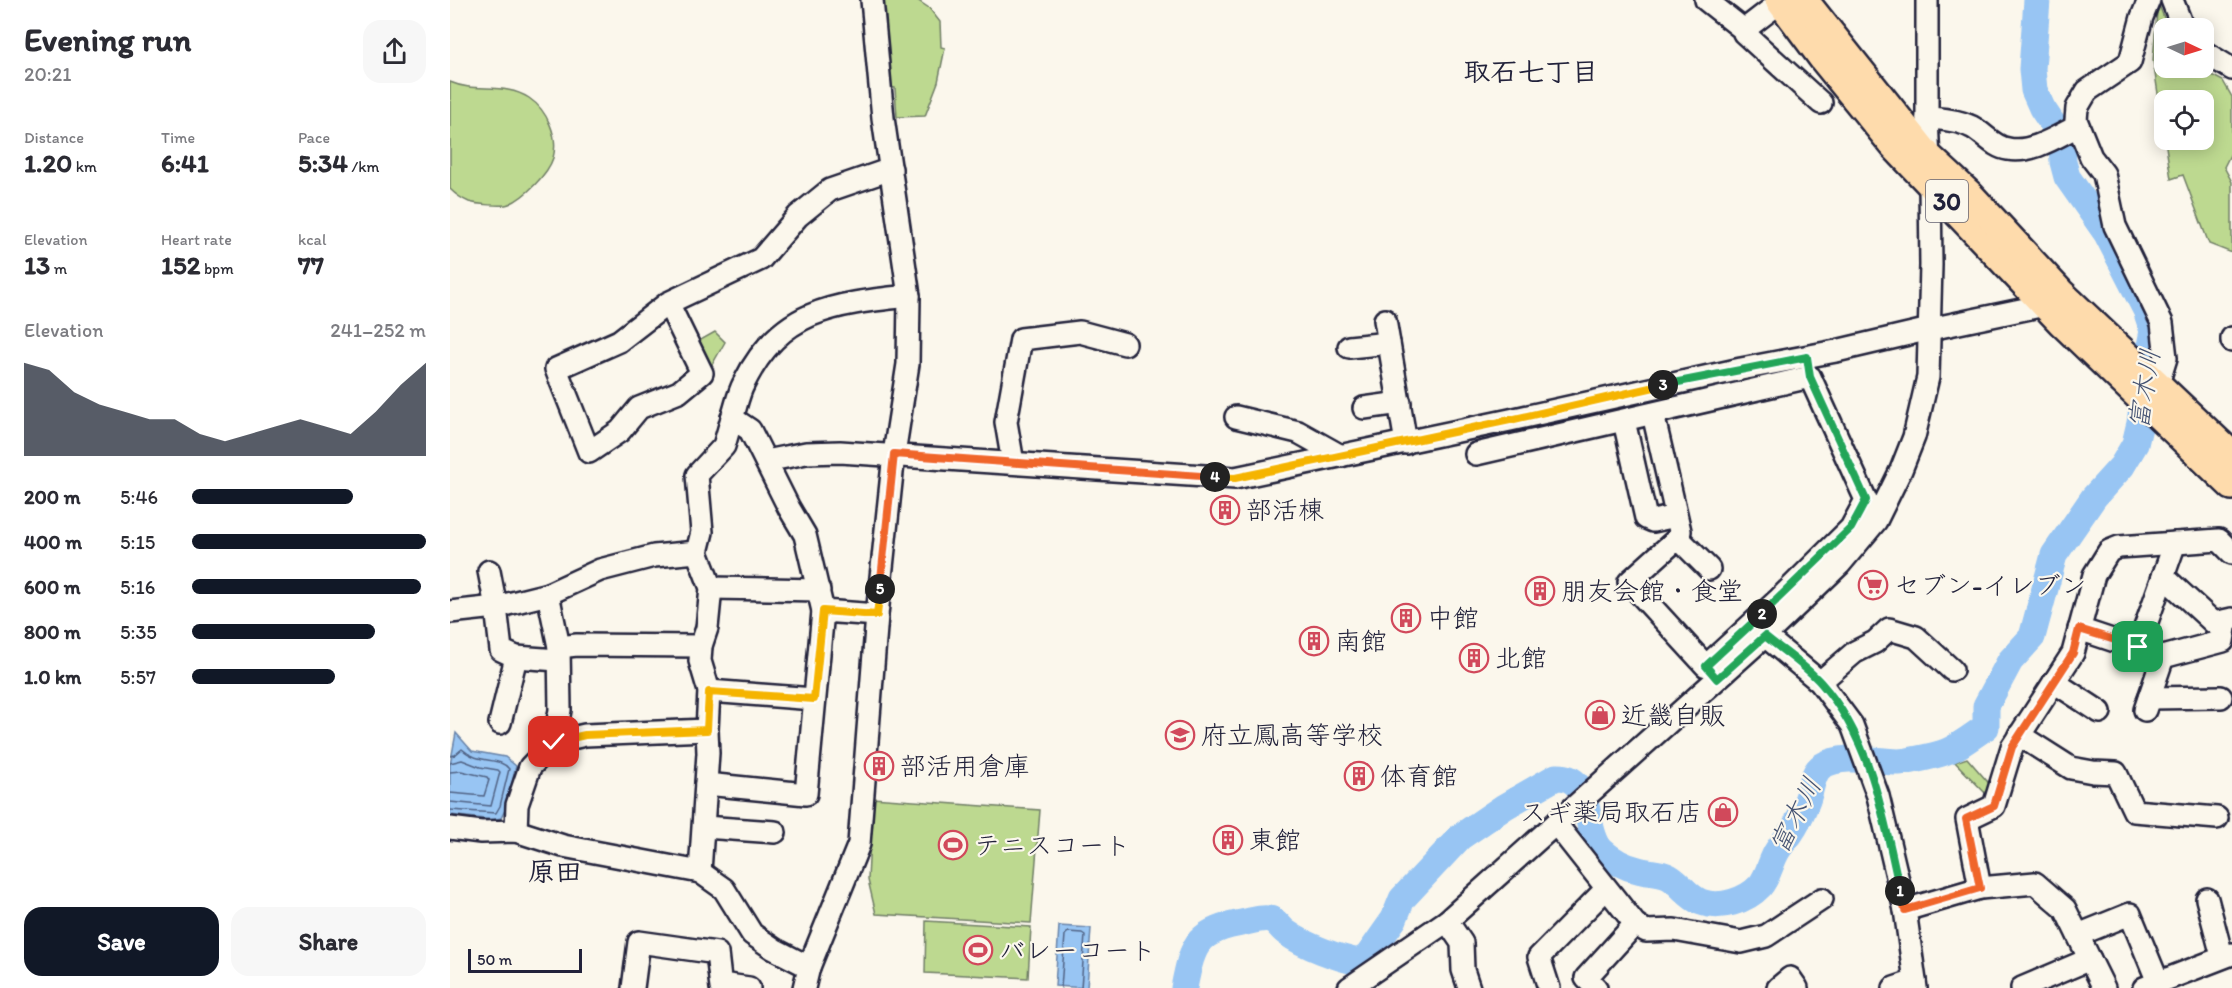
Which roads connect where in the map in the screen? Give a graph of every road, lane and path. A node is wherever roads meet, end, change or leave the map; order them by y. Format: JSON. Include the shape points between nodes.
{"nodes":[{"id":1,"x":872,"y":0,"type":"edge"},
{"id":2,"x":1706,"y":0,"type":"edge"},
{"id":3,"x":1787,"y":0,"type":"edge"},
{"id":4,"x":1927,"y":0,"type":"edge"},
{"id":5,"x":2148,"y":0,"type":"edge"},
{"id":6,"x":2172,"y":0,"type":"edge"},
{"id":7,"x":2179,"y":18,"type":"edge"},
{"id":8,"x":1744,"y":30,"type":"junction"},
{"id":9,"x":2214,"y":58,"type":"edge"},
{"id":10,"x":2232,"y":69,"type":"edge"},
{"id":11,"x":1821,"y":103,"type":"dead end"},
{"id":12,"x":1927,"y":118,"type":"junction"},
{"id":13,"x":2066,"y":132,"type":"junction"},
{"id":14,"x":1928,"y":156,"type":"junction"},
{"id":15,"x":891,"y":169,"type":"junction"},
{"id":16,"x":1930,"y":184,"type":"junction"},
{"id":17,"x":909,"y":296,"type":"junction"},
{"id":18,"x":2053,"y":299,"type":"junction"},
{"id":19,"x":668,"y":303,"type":"junction"},
{"id":20,"x":1385,"y":320,"type":"dead end"},
{"id":21,"x":1930,"y":329,"type":"junction"},
{"id":22,"x":1389,"y":343,"type":"junction"},
{"id":23,"x":1125,"y":344,"type":"dead end"},
{"id":24,"x":1349,"y":347,"type":"dead end"},
{"id":25,"x":1809,"y":367,"type":"junction"},
{"id":26,"x":2146,"y":385,"type":"junction"},
{"id":27,"x":1400,"y":403,"type":"junction"},
{"id":28,"x":1364,"y":408,"type":"dead end"},
{"id":29,"x":1653,"y":414,"type":"junction"},
{"id":30,"x":1236,"y":417,"type":"dead end"},
{"id":31,"x":732,"y":418,"type":"junction"},
{"id":32,"x":1624,"y":421,"type":"junction"},
{"id":33,"x":1406,"y":443,"type":"junction"},
{"id":34,"x":2229,"y":446,"type":"edge"},
{"id":35,"x":894,"y":454,"type":"junction"},
{"id":36,"x":1476,"y":454,"type":"dead end"},
{"id":37,"x":1341,"y":456,"type":"junction"},
{"id":38,"x":766,"y":461,"type":"junction"},
{"id":39,"x":1013,"y":463,"type":"junction"},
{"id":40,"x":2232,"y":486,"type":"edge"},
{"id":41,"x":1676,"y":516,"type":"junction"},
{"id":42,"x":1678,"y":538,"type":"junction"},
{"id":43,"x":2175,"y":543,"type":"junction"},
{"id":44,"x":697,"y":552,"type":"junction"},
{"id":45,"x":2232,"y":553,"type":"edge"},
{"id":46,"x":1709,"y":569,"type":"dead end"},
{"id":47,"x":489,"y":571,"type":"dead end"},
{"id":48,"x":2163,"y":576,"type":"junction"},
{"id":49,"x":711,"y":588,"type":"junction"},
{"id":50,"x":819,"y":590,"type":"junction"},
{"id":51,"x":548,"y":594,"type":"junction"},
{"id":52,"x":496,"y":607,"type":"junction"},
{"id":53,"x":823,"y":611,"type":"junction"},
{"id":54,"x":450,"y":612,"type":"edge"},
{"id":55,"x":877,"y":615,"type":"junction"},
{"id":56,"x":2229,"y":620,"type":"edge"},
{"id":57,"x":2079,"y":629,"type":"junction"},
{"id":58,"x":1765,"y":636,"type":"junction"},
{"id":59,"x":701,"y":646,"type":"junction"},
{"id":60,"x":2138,"y":647,"type":"junction"},
{"id":61,"x":558,"y":654,"type":"junction"},
{"id":62,"x":516,"y":657,"type":"junction"},
{"id":63,"x":2163,"y":657,"type":"junction"},
{"id":64,"x":1952,"y":670,"type":"dead end"},
{"id":65,"x":1712,"y":673,"type":"junction"},
{"id":66,"x":2054,"y":681,"type":"junction"},
{"id":67,"x":1820,"y":682,"type":"junction"},
{"id":68,"x":709,"y":692,"type":"junction"},
{"id":69,"x":2221,"y":697,"type":"dead end"},
{"id":70,"x":814,"y":699,"type":"junction"},
{"id":71,"x":2100,"y":712,"type":"dead end"},
{"id":72,"x":500,"y":723,"type":"dead end"},
{"id":73,"x":707,"y":730,"type":"junction"},
{"id":74,"x":2019,"y":735,"type":"junction"},
{"id":75,"x":554,"y":742,"type":"junction"},
{"id":76,"x":706,"y":784,"type":"junction"},
{"id":77,"x":2217,"y":818,"type":"dead end"},
{"id":78,"x":1556,"y":824,"type":"junction"},
{"id":79,"x":704,"y":827,"type":"junction"},
{"id":80,"x":450,"y":828,"type":"edge"},
{"id":81,"x":516,"y":831,"type":"junction"},
{"id":82,"x":775,"y":832,"type":"dead end"},
{"id":83,"x":700,"y":872,"type":"junction"},
{"id":84,"x":1980,"y":888,"type":"junction"},
{"id":85,"x":1606,"y":889,"type":"junction"},
{"id":86,"x":1822,"y":899,"type":"dead end"},
{"id":87,"x":2207,"y":899,"type":"dead end"},
{"id":88,"x":1905,"y":910,"type":"junction"},
{"id":89,"x":1447,"y":921,"type":"junction"},
{"id":90,"x":1635,"y":924,"type":"junction"},
{"id":91,"x":2078,"y":935,"type":"junction"},
{"id":92,"x":2227,"y":955,"type":"edge"},
{"id":93,"x":2090,"y":959,"type":"junction"},
{"id":94,"x":809,"y":967,"type":"junction"},
{"id":95,"x":1916,"y":985,"type":"edge"},
{"id":96,"x":2151,"y":985,"type":"edge"},
{"id":97,"x":721,"y":986,"type":"edge"},
{"id":98,"x":633,"y":988,"type":"edge"},
{"id":99,"x":749,"y":988,"type":"edge"},
{"id":100,"x":804,"y":988,"type":"edge"},
{"id":101,"x":1349,"y":988,"type":"edge"},
{"id":102,"x":1469,"y":988,"type":"edge"},
{"id":103,"x":1549,"y":988,"type":"edge"},
{"id":104,"x":1596,"y":988,"type":"edge"},
{"id":105,"x":1778,"y":988,"type":"edge"},
{"id":106,"x":1797,"y":988,"type":"edge"},
{"id":107,"x":1893,"y":988,"type":"edge"},
{"id":108,"x":2022,"y":988,"type":"edge"},
{"id":109,"x":2104,"y":988,"type":"edge"}],
"edges":[{"from":1,"to":15,"type":"street"},
{"from":2,"to":8,"type":"street"},
{"from":3,"to":8,"type":"street"},
{"from":3,"to":14,"type":"main road","number":"30"},
{"from":3,"to":16,"type":"main road","number":"30","via":[[1822,60]]},
{"from":4,"to":12,"type":"street"},
{"from":5,"to":13,"type":"street","via":[[2130,62],[2087,91]]},
{"from":6,"to":7,"type":"street"},
{"from":8,"to":11,"type":"street"},
{"from":9,"to":10,"type":"street"},
{"from":12,"to":13,"type":"street","via":[[1954,120],[1973,127],[1997,146],[2009,150],[2026,149]]},
{"from":12,"to":14,"type":"street"},
{"from":13,"to":26,"type":"street","via":[[2104,174],[2115,226],[2162,323],[2166,358]]},
{"from":14,"to":16,"type":"street"},
{"from":14,"to":18,"type":"main road","number":"30","via":[[1969,194]]},
{"from":15,"to":17,"type":"street"},
{"from":15,"to":19,"type":"street","via":[[830,190],[798,216],[761,259]]},
{"from":16,"to":18,"type":"main road","number":"30"},
{"from":16,"to":21,"type":"street"},
{"from":17,"to":31,"type":"street","via":[[861,301],[817,312],[785,328],[771,340],[744,383]]},
{"from":17,"to":35,"type":"street","via":[[908,364]]},
{"from":18,"to":21,"type":"street"},
{"from":18,"to":26,"type":"main road","number":"30"},
{"from":19,"to":19,"type":"street","via":[[619,341],[556,369],[589,452],[620,431],[639,408],[679,393],[702,373]]},
{"from":20,"to":22,"type":"street"},
{"from":21,"to":25,"type":"street"},
{"from":21,"to":58,"type":"street","via":[[1928,377],[1914,437],[1876,521],[1840,564]]},
{"from":22,"to":24,"type":"street"},
{"from":22,"to":27,"type":"street"},
{"from":23,"to":39,"type":"street","via":[[1080,332],[1021,339],[1006,422]]},
{"from":25,"to":29,"type":"street"},
{"from":25,"to":33,"type":"street","via":[[1741,369]]},
{"from":25,"to":65,"type":"street","via":[[1866,500],[1851,528]]},
{"from":26,"to":34,"type":"main road","number":"30"},
{"from":26,"to":40,"type":"main road","number":"30"},
{"from":27,"to":28,"type":"street"},
{"from":27,"to":33,"type":"street"},
{"from":29,"to":32,"type":"street"},
{"from":29,"to":41,"type":"street"},
{"from":30,"to":37,"type":"street","via":[[1298,432]]},
{"from":31,"to":38,"type":"street","via":[[750,430]]},
{"from":31,"to":44,"type":"street","via":[[724,446],[697,476],[702,532]]},
{"from":32,"to":36,"type":"street"},
{"from":32,"to":41,"type":"street","via":[[1646,518],[1653,521]]},
{"from":33,"to":37,"type":"street"},
{"from":35,"to":38,"type":"street","via":[[823,451]]},
{"from":35,"to":39,"type":"street"},
{"from":35,"to":55,"type":"street"},
{"from":37,"to":39,"type":"street","via":[[1235,478]]},
{"from":38,"to":50,"type":"street","via":[[805,535]]},
{"from":41,"to":42,"type":"street"},
{"from":42,"to":46,"type":"street"},
{"from":42,"to":65,"type":"street","via":[[1629,582]]},
{"from":43,"to":45,"type":"street","via":[[2219,540]]},
{"from":43,"to":48,"type":"street"},
{"from":43,"to":57,"type":"street","via":[[2109,551],[2094,575]]},
{"from":44,"to":49,"type":"street"},
{"from":44,"to":51,"type":"street","via":[[654,556],[600,570]]},
{"from":47,"to":52,"type":"street"},
{"from":48,"to":56,"type":"street","via":[[2214,623]]},
{"from":48,"to":60,"type":"street"},
{"from":49,"to":50,"type":"street"},
{"from":49,"to":59,"type":"street"},
{"from":50,"to":53,"type":"street"},
{"from":51,"to":52,"type":"street"},
{"from":51,"to":61,"type":"street"},
{"from":52,"to":54,"type":"street"},
{"from":52,"to":62,"type":"street","via":[[501,650]]},
{"from":53,"to":55,"type":"street"},
{"from":53,"to":70,"type":"street"},
{"from":55,"to":94,"type":"street","via":[[859,844]]},
{"from":56,"to":63,"type":"street","via":[[2223,641]]},
{"from":57,"to":60,"type":"street"},
{"from":57,"to":66,"type":"street","via":[[2073,653]]},
{"from":58,"to":65,"type":"street"},
{"from":58,"to":67,"type":"street"},
{"from":59,"to":61,"type":"street","via":[[577,645]]},
{"from":59,"to":68,"type":"street","via":[[700,661]]},
{"from":60,"to":63,"type":"street"},
{"from":61,"to":62,"type":"street"},
{"from":61,"to":75,"type":"street","via":[[560,710]]},
{"from":62,"to":72,"type":"street"},
{"from":63,"to":69,"type":"street","via":[[2147,704]]},
{"from":64,"to":67,"type":"street","via":[[1916,637],[1889,629]]},
{"from":65,"to":78,"type":"street"},
{"from":66,"to":71,"type":"street"},
{"from":66,"to":74,"type":"street"},
{"from":67,"to":88,"type":"street","via":[[1852,725],[1878,796]]},
{"from":68,"to":70,"type":"street"},
{"from":68,"to":73,"type":"street"},
{"from":70,"to":76,"type":"street","via":[[806,794]]},
{"from":73,"to":75,"type":"street","via":[[585,735]]},
{"from":73,"to":76,"type":"street"},
{"from":74,"to":77,"type":"street","via":[[2072,768],[2116,773],[2134,810]]},
{"from":74,"to":84,"type":"street","via":[[1994,806],[1966,819]]},
{"from":75,"to":81,"type":"street","via":[[530,767],[517,805]]},
{"from":76,"to":79,"type":"street"},
{"from":78,"to":85,"type":"street"},
{"from":78,"to":89,"type":"street"},
{"from":79,"to":82,"type":"street"},
{"from":79,"to":83,"type":"street"},
{"from":80,"to":81,"type":"street"},
{"from":81,"to":83,"type":"street","via":[[563,846]]},
{"from":83,"to":94,"type":"street","via":[[724,889],[752,934]]},
{"from":84,"to":88,"type":"street"},
{"from":84,"to":91,"type":"street","via":[[2035,883],[2065,909]]},
{"from":85,"to":90,"type":"street"},
{"from":85,"to":103,"type":"street","via":[[1539,957]]},
{"from":86,"to":90,"type":"street","via":[[1766,936],[1741,942],[1674,930],[1646,931]]},
{"from":87,"to":92,"type":"street"},
{"from":88,"to":95,"type":"street"},
{"from":89,"to":101,"type":"street"},
{"from":89,"to":102,"type":"street","via":[[1462,943]]},
{"from":90,"to":104,"type":"street","via":[[1586,978]]},
{"from":91,"to":93,"type":"street"},
{"from":91,"to":96,"type":"street","via":[[2130,914]]},
{"from":92,"to":96,"type":"street"},
{"from":93,"to":108,"type":"street"},
{"from":93,"to":109,"type":"street"},
{"from":94,"to":100,"type":"street"},
{"from":95,"to":107,"type":"street"},
{"from":97,"to":98,"type":"street","via":[[717,952],[639,942]]},
{"from":97,"to":99,"type":"street"},
{"from":105,"to":106,"type":"street","via":[[1790,978]]}]}
